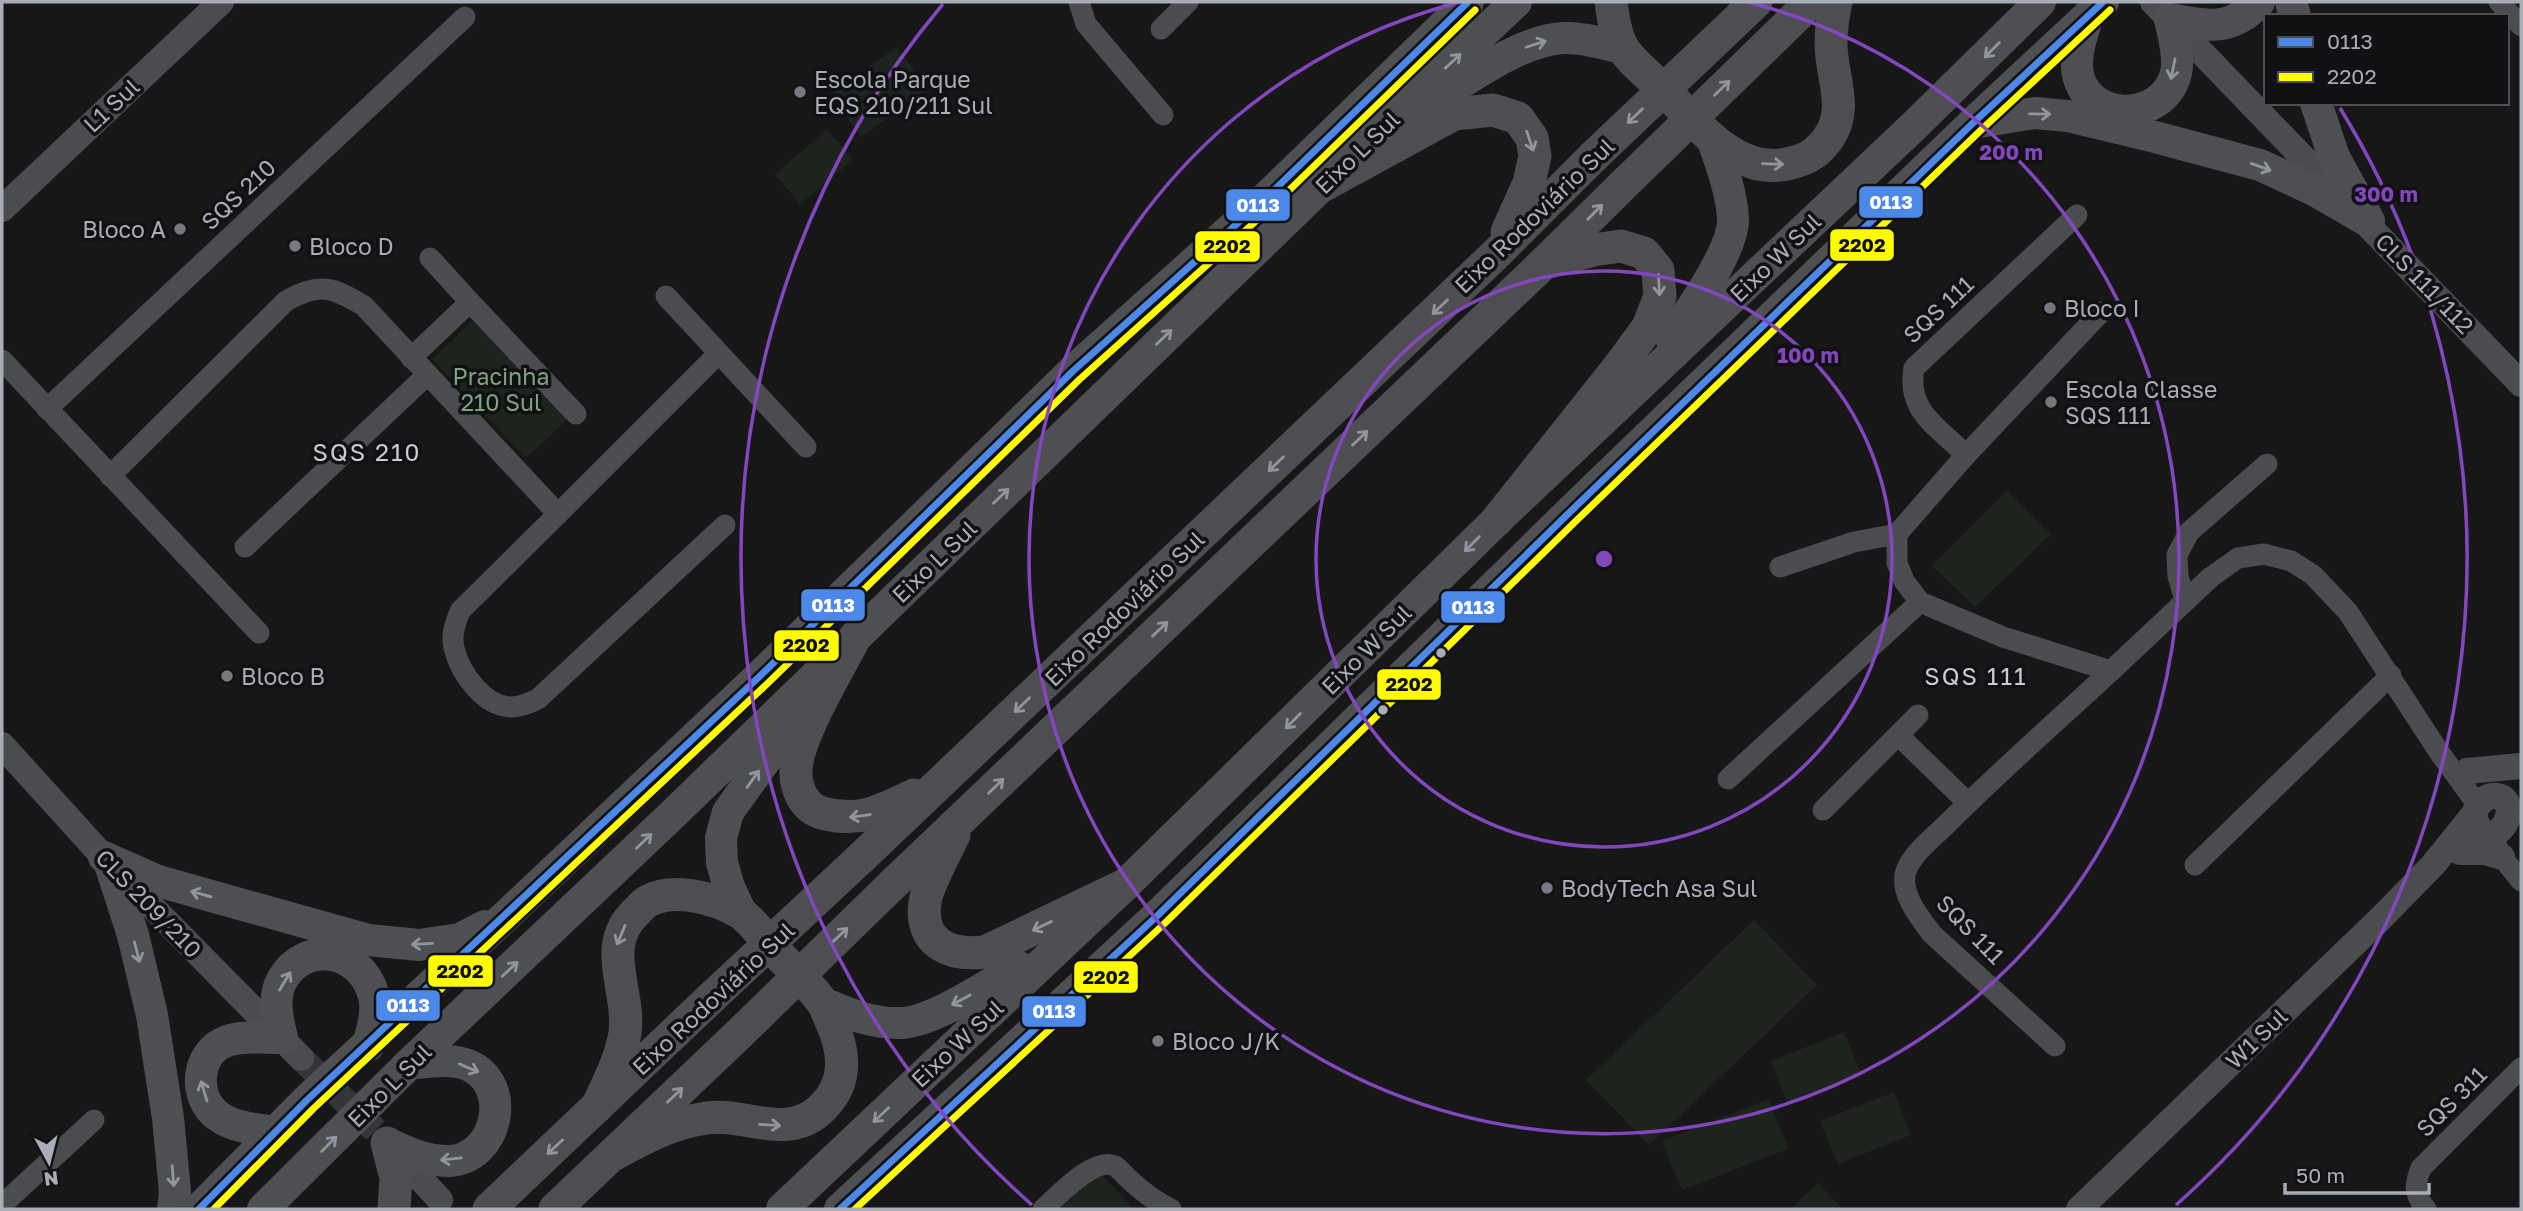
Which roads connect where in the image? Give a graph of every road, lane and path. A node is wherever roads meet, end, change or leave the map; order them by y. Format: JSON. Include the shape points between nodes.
{"nodes":[{"id":1,"x":221,"y":2,"type":"edge"},
{"id":2,"x":1079,"y":2,"type":"edge"},
{"id":3,"x":1188,"y":2,"type":"edge"},
{"id":4,"x":1468,"y":2,"type":"edge"},
{"id":5,"x":1516,"y":2,"type":"edge"},
{"id":6,"x":1611,"y":2,"type":"edge"},
{"id":7,"x":1756,"y":2,"type":"edge"},
{"id":8,"x":1811,"y":2,"type":"edge"},
{"id":9,"x":1836,"y":2,"type":"edge"},
{"id":10,"x":2005,"y":2,"type":"edge"},
{"id":11,"x":2027,"y":2,"type":"edge"},
{"id":12,"x":2040,"y":2,"type":"edge"},
{"id":13,"x":2259,"y":2,"type":"edge"},
{"id":14,"x":2499,"y":2,"type":"edge"},
{"id":15,"x":2096,"y":9,"type":"edge"},
{"id":16,"x":2162,"y":11,"type":"edge"},
{"id":17,"x":465,"y":17,"type":"dead end"},
{"id":18,"x":2521,"y":26,"type":"edge"},
{"id":19,"x":1161,"y":29,"type":"dead end"},
{"id":20,"x":1623,"y":48,"type":"junction"},
{"id":21,"x":2317,"y":105,"type":"edge"},
{"id":22,"x":1163,"y":115,"type":"dead end"},
{"id":23,"x":1973,"y":123,"type":"junction"},
{"id":24,"x":1371,"y":138,"type":"junction"},
{"id":25,"x":1712,"y":138,"type":"junction"},
{"id":26,"x":1324,"y":185,"type":"junction"},
{"id":27,"x":2,"y":209,"type":"edge"},
{"id":28,"x":2077,"y":215,"type":"dead end"},
{"id":29,"x":2368,"y":224,"type":"junction"},
{"id":30,"x":1498,"y":252,"type":"junction"},
{"id":31,"x":430,"y":258,"type":"dead end"},
{"id":32,"x":1543,"y":264,"type":"junction"},
{"id":33,"x":666,"y":296,"type":"dead end"},
{"id":34,"x":470,"y":302,"type":"junction"},
{"id":35,"x":2101,"y":312,"type":"dead end"},
{"id":36,"x":719,"y":354,"type":"junction"},
{"id":37,"x":411,"y":358,"type":"junction"},
{"id":38,"x":2,"y":360,"type":"edge"},
{"id":39,"x":427,"y":375,"type":"junction"},
{"id":40,"x":2521,"y":384,"type":"edge"},
{"id":41,"x":1633,"y":394,"type":"junction"},
{"id":42,"x":47,"y":409,"type":"junction"},
{"id":43,"x":576,"y":414,"type":"dead end"},
{"id":44,"x":806,"y":447,"type":"dead end"},
{"id":45,"x":1966,"y":454,"type":"junction"},
{"id":46,"x":2267,"y":464,"type":"dead end"},
{"id":47,"x":110,"y":476,"type":"junction"},
{"id":48,"x":558,"y":514,"type":"junction"},
{"id":49,"x":1497,"y":520,"type":"junction"},
{"id":50,"x":726,"y":525,"type":"dead end"},
{"id":51,"x":1897,"y":534,"type":"junction"},
{"id":52,"x":245,"y":547,"type":"dead end"},
{"id":53,"x":1780,"y":567,"type":"dead end"},
{"id":54,"x":2185,"y":600,"type":"junction"},
{"id":55,"x":1920,"y":602,"type":"junction"},
{"id":56,"x":259,"y":633,"type":"dead end"},
{"id":57,"x":855,"y":637,"type":"junction"},
{"id":58,"x":2111,"y":671,"type":"junction"},
{"id":59,"x":2391,"y":675,"type":"junction"},
{"id":60,"x":811,"y":679,"type":"junction"},
{"id":61,"x":1918,"y":715,"type":"dead end"},
{"id":62,"x":1899,"y":736,"type":"junction"},
{"id":63,"x":2,"y":745,"type":"edge"},
{"id":64,"x":2439,"y":752,"type":"junction"},
{"id":65,"x":2521,"y":766,"type":"edge"},
{"id":66,"x":2467,"y":771,"type":"junction"},
{"id":67,"x":944,"y":779,"type":"junction"},
{"id":68,"x":1728,"y":779,"type":"dead end"},
{"id":69,"x":1968,"y":803,"type":"junction"},
{"id":70,"x":1823,"y":810,"type":"dead end"},
{"id":71,"x":960,"y":820,"type":"junction"},
{"id":72,"x":2502,"y":825,"type":"edge"},
{"id":73,"x":107,"y":860,"type":"junction"},
{"id":74,"x":2195,"y":865,"type":"dead end"},
{"id":75,"x":2433,"y":865,"type":"junction"},
{"id":76,"x":1125,"y":885,"type":"junction"},
{"id":77,"x":741,"y":913,"type":"junction"},
{"id":78,"x":509,"y":914,"type":"junction"},
{"id":79,"x":1063,"y":942,"type":"junction"},
{"id":80,"x":823,"y":1003,"type":"junction"},
{"id":81,"x":368,"y":1046,"type":"junction"},
{"id":82,"x":2056,"y":1046,"type":"dead end"},
{"id":83,"x":291,"y":1048,"type":"junction"},
{"id":84,"x":409,"y":1064,"type":"junction"},
{"id":85,"x":2521,"y":1069,"type":"edge"},
{"id":86,"x":597,"y":1107,"type":"junction"},
{"id":87,"x":94,"y":1120,"type":"dead end"},
{"id":88,"x":275,"y":1132,"type":"junction"},
{"id":89,"x":382,"y":1137,"type":"junction"},
{"id":90,"x":613,"y":1155,"type":"junction"},
{"id":91,"x":294,"y":1196,"type":"edge"},
{"id":92,"x":440,"y":1200,"type":"dead end"},
{"id":93,"x":2,"y":1205,"type":"edge"},
{"id":94,"x":173,"y":1209,"type":"edge"},
{"id":95,"x":198,"y":1209,"type":"edge"},
{"id":96,"x":263,"y":1209,"type":"edge"},
{"id":97,"x":394,"y":1209,"type":"edge"},
{"id":98,"x":489,"y":1209,"type":"edge"},
{"id":99,"x":555,"y":1209,"type":"edge"},
{"id":100,"x":782,"y":1209,"type":"edge"},
{"id":101,"x":840,"y":1209,"type":"edge"},
{"id":102,"x":1043,"y":1209,"type":"edge"},
{"id":103,"x":1171,"y":1209,"type":"edge"},
{"id":104,"x":2079,"y":1209,"type":"edge"},
{"id":105,"x":2426,"y":1209,"type":"edge"}],
"edges":[{"from":1,"to":27,"type":"street","name":"L1 Sul"},
{"from":2,"to":22,"type":"street","via":[[1086,24]]},
{"from":3,"to":19,"type":"street"},
{"from":4,"to":78,"type":"main road","name":"Eixo L Sul","via":[[1269,195],[1073,371]]},
{"from":24,"to":5,"type":"main road","name":"Eixo L Sul","one_way":true},
{"from":6,"to":20,"type":"highway"},
{"from":7,"to":30,"type":"highway","name":"Eixo Rodoviário Sul","one_way":true,"bridge":true},
{"from":32,"to":8,"type":"highway","name":"Eixo Rodoviário Sul","one_way":true,"bridge":true},
{"from":25,"to":9,"type":"highway","one_way":true,"via":[[1738,158],[1762,164],[1785,165],[1820,150],[1838,118],[1831,44]]},
{"from":10,"to":11,"type":"main road"},
{"from":12,"to":41,"type":"main road","name":"Eixo W Sul","one_way":true},
{"from":13,"to":16,"type":"main road","via":[[2246,15],[2226,24],[2198,26]]},
{"from":14,"to":18,"type":"street"},
{"from":16,"to":15,"type":"main road","one_way":true,"via":[[2175,47],[2176,73],[2164,94],[2145,109],[2119,112],[2100,104],[2084,89],[2077,68],[2079,43]]},
{"from":15,"to":23,"type":"main road","name":"Eixo W Sul"},
{"from":16,"to":29,"type":"street","name":"CLS 111/112"},
{"from":17,"to":42,"type":"street","name":"SQS 210"},
{"from":24,"to":20,"type":"main road","one_way":true,"via":[[1520,49],[1543,40],[1567,38]]},
{"from":20,"to":25,"type":"highway"},
{"from":21,"to":29,"type":"main road","via":[[2334,157]]},
{"from":23,"to":29,"type":"main road","one_way":true,"via":[[2035,113],[2143,134],[2260,166],[2314,190]]},
{"from":23,"to":101,"type":"main road","name":"Eixo W Sul","via":[[1156,917]]},
{"from":24,"to":26,"type":"main road","name":"Eixo L Sul"},
{"from":25,"to":41,"type":"main road","via":[[1726,178],[1733,221],[1723,254]]},
{"from":26,"to":30,"type":"highway","one_way":true,"via":[[1454,114],[1493,110],[1518,118],[1532,138],[1535,156],[1530,183]]},
{"from":57,"to":26,"type":"main road","name":"Eixo L Sul","one_way":true},
{"from":28,"to":45,"type":"street","name":"SQS 111","via":[[1914,368],[1911,384],[1922,413]]},
{"from":29,"to":40,"type":"street","name":"CLS 111/112"},
{"from":30,"to":67,"type":"highway","name":"Eixo Rodoviário Sul","one_way":true},
{"from":31,"to":34,"type":"street"},
{"from":32,"to":49,"type":"highway","one_way":true,"via":[[1621,246],[1644,253],[1658,270],[1660,296],[1648,327],[1622,364]]},
{"from":71,"to":32,"type":"highway","name":"Eixo Rodoviário Sul","one_way":true},
{"from":33,"to":36,"type":"street"},
{"from":34,"to":37,"type":"street"},
{"from":34,"to":43,"type":"street"},
{"from":35,"to":45,"type":"street"},
{"from":36,"to":44,"type":"street"},
{"from":36,"to":48,"type":"street"},
{"from":37,"to":39,"type":"street"},
{"from":37,"to":47,"type":"street","via":[[364,306],[341,292],[303,291],[286,301]]},
{"from":38,"to":42,"type":"street"},
{"from":39,"to":48,"type":"street"},
{"from":39,"to":52,"type":"street"},
{"from":41,"to":49,"type":"main road","name":"Eixo W Sul"},
{"from":42,"to":47,"type":"street"},
{"from":45,"to":51,"type":"street"},
{"from":46,"to":54,"type":"street","via":[[2189,532],[2177,555]]},
{"from":47,"to":56,"type":"street"},
{"from":48,"to":50,"type":"street","via":[[460,611],[453,628],[459,664],[479,692],[494,703],[510,707],[538,699]]},
{"from":49,"to":76,"type":"main road","name":"Eixo W Sul","one_way":true},
{"from":51,"to":53,"type":"street","via":[[1854,542]]},
{"from":51,"to":55,"type":"street","via":[[1897,563]]},
{"from":54,"to":58,"type":"street","name":"SQS 111"},
{"from":54,"to":59,"type":"street","name":"SQS 111","via":[[2238,558],[2263,554],[2291,561],[2313,575],[2348,612]]},
{"from":55,"to":58,"type":"street","via":[[2003,637]]},
{"from":55,"to":68,"type":"street"},
{"from":57,"to":60,"type":"main road","name":"Eixo L Sul"},
{"from":67,"to":57,"type":"highway","one_way":true,"via":[[876,813],[841,818],[815,811],[800,795],[796,771],[802,746]]},
{"from":58,"to":69,"type":"street","name":"SQS 111"},
{"from":59,"to":64,"type":"street","name":"SQS 111"},
{"from":59,"to":74,"type":"street"},
{"from":77,"to":60,"type":"main road","one_way":true,"via":[[722,863],[721,838],[728,812],[769,755]]},
{"from":84,"to":60,"type":"main road","name":"Eixo L Sul","one_way":true},
{"from":61,"to":62,"type":"street"},
{"from":62,"to":69,"type":"street"},
{"from":62,"to":70,"type":"street"},
{"from":63,"to":73,"type":"street","name":"CLS 209/210"},
{"from":64,"to":66,"type":"street","name":"SQS 111"},
{"from":64,"to":72,"type":"street","name":"SQS 111"},
{"from":65,"to":66,"type":"street"},
{"from":66,"to":72,"type":"street","name":"SQS 111"},
{"from":67,"to":86,"type":"highway","name":"Eixo Rodoviário Sul","bridge":true},
{"from":69,"to":82,"type":"street","name":"SQS 111","via":[[1918,852],[1906,872],[1908,893],[1915,912],[1932,934]]},
{"from":76,"to":71,"type":"highway","one_way":true,"via":[[985,952],[949,951],[935,941],[926,924],[925,901]]},
{"from":90,"to":71,"type":"highway","name":"Eixo Rodoviário Sul","one_way":true,"bridge":true},
{"from":72,"to":75,"type":"street","name":"W1 Sul"},
{"from":72,"to":75,"type":"street","name":"W1 Sul"},
{"from":78,"to":73,"type":"main road","one_way":true,"via":[[460,939],[419,945],[368,940],[158,881]]},
{"from":73,"to":83,"type":"street","name":"CLS 209/210"},
{"from":73,"to":94,"type":"main road","one_way":true,"via":[[152,1015],[168,1118]]},
{"from":75,"to":104,"type":"street","name":"W1 Sul"},
{"from":76,"to":79,"type":"main road","name":"Eixo W Sul"},
{"from":77,"to":80,"type":"highway"},
{"from":77,"to":86,"type":"highway","one_way":true,"via":[[696,896],[673,895],[647,902],[627,920],[616,946],[625,1032],[618,1061]]},
{"from":78,"to":81,"type":"main road","name":"Eixo L Sul"},
{"from":79,"to":80,"type":"main road","one_way":true,"via":[[932,1015],[904,1023],[857,1017]]},
{"from":79,"to":100,"type":"main road","name":"Eixo W Sul","one_way":true},
{"from":90,"to":80,"type":"highway","one_way":true,"via":[[683,1122],[735,1118],[780,1126],[801,1123],[820,1111],[834,1096],[842,1076],[837,1034]]},
{"from":83,"to":81,"type":"main road","one_way":true,"via":[[276,999],[282,980],[312,956],[334,954],[353,962],[374,994],[375,1017]]},
{"from":81,"to":88,"type":"main road","name":"Eixo L Sul"},
{"from":88,"to":83,"type":"main road","one_way":true,"via":[[242,1127],[217,1116],[204,1098],[200,1075],[208,1053],[228,1041],[251,1038]]},
{"from":84,"to":89,"type":"main road","one_way":true,"via":[[442,1061],[467,1065],[484,1076],[494,1093],[495,1117],[488,1138],[474,1154],[450,1161],[420,1158]]},
{"from":91,"to":84,"type":"main road","name":"Eixo L Sul","one_way":true},
{"from":85,"to":105,"type":"street","name":"SQS 311","via":[[2421,1168],[2415,1184],[2417,1198]]},
{"from":86,"to":98,"type":"highway","name":"Eixo Rodoviário Sul","one_way":true},
{"from":87,"to":93,"type":"street"},
{"from":88,"to":95,"type":"main road","name":"Eixo L Sul"},
{"from":89,"to":92,"type":"street"},
{"from":89,"to":97,"type":"highway","via":[[396,1178]]},
{"from":90,"to":99,"type":"highway","name":"Eixo Rodoviário Sul"},
{"from":91,"to":96,"type":"main road","name":"Eixo L Sul"},
{"from":102,"to":103,"type":"street","via":[[1081,1175],[1108,1165]]}]}
